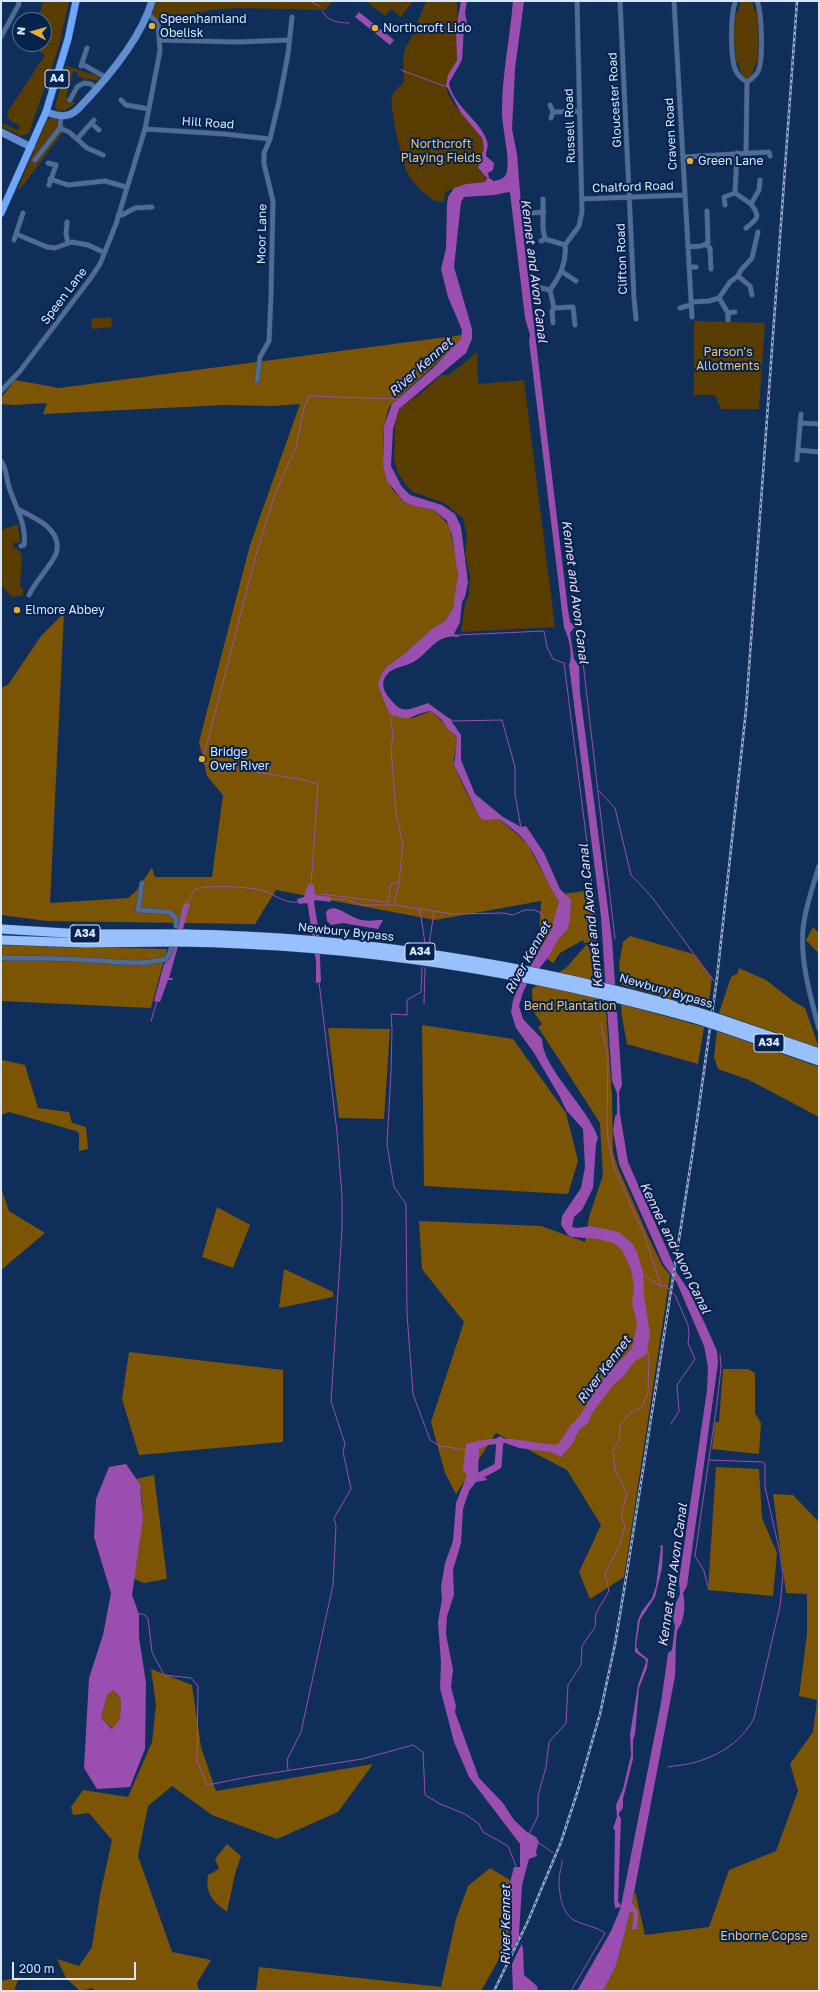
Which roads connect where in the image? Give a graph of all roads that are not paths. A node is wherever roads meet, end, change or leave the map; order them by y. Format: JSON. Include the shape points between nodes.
{"nodes":[{"id":1,"x":18,"y":1,"type":"edge"},
{"id":2,"x":76,"y":1,"type":"edge"},
{"id":3,"x":152,"y":1,"type":"edge"},
{"id":4,"x":577,"y":1,"type":"edge"},
{"id":5,"x":620,"y":1,"type":"edge"},
{"id":6,"x":674,"y":1,"type":"edge"},
{"id":7,"x":736,"y":1,"type":"edge"},
{"id":8,"x":757,"y":1,"type":"edge"},
{"id":9,"x":148,"y":14,"type":"junction"},
{"id":10,"x":292,"y":17,"type":"dead end"},
{"id":11,"x":1,"y":37,"type":"edge"},
{"id":12,"x":159,"y":40,"type":"junction"},
{"id":13,"x":289,"y":40,"type":"junction"},
{"id":14,"x":87,"y":48,"type":"dead end"},
{"id":15,"x":107,"y":78,"type":"junction"},
{"id":16,"x":747,"y":82,"type":"junction"},
{"id":17,"x":97,"y":89,"type":"junction"},
{"id":18,"x":70,"y":100,"type":"dead end"},
{"id":19,"x":121,"y":100,"type":"dead end"},
{"id":20,"x":126,"y":105,"type":"junction"},
{"id":21,"x":550,"y":105,"type":"dead end"},
{"id":22,"x":120,"y":108,"type":"dead end"},
{"id":23,"x":148,"y":109,"type":"junction"},
{"id":24,"x":580,"y":111,"type":"junction"},
{"id":25,"x":46,"y":112,"type":"junction"},
{"id":26,"x":553,"y":112,"type":"junction"},
{"id":27,"x":61,"y":116,"type":"junction"},
{"id":28,"x":551,"y":118,"type":"dead end"},
{"id":29,"x":60,"y":128,"type":"junction"},
{"id":30,"x":145,"y":129,"type":"junction"},
{"id":31,"x":99,"y":130,"type":"dead end"},
{"id":32,"x":1,"y":132,"type":"edge"},
{"id":33,"x":77,"y":139,"type":"junction"},
{"id":34,"x":270,"y":139,"type":"junction"},
{"id":35,"x":31,"y":147,"type":"junction"},
{"id":36,"x":106,"y":150,"type":"dead end"},
{"id":37,"x":737,"y":153,"type":"junction"},
{"id":38,"x":746,"y":153,"type":"junction"},
{"id":39,"x":770,"y":156,"type":"dead end"},
{"id":40,"x":683,"y":157,"type":"junction"},
{"id":41,"x":36,"y":160,"type":"dead end"},
{"id":42,"x":48,"y":163,"type":"dead end"},
{"id":43,"x":50,"y":179,"type":"junction"},
{"id":44,"x":760,"y":180,"type":"dead end"},
{"id":45,"x":49,"y":185,"type":"dead end"},
{"id":46,"x":126,"y":187,"type":"junction"},
{"id":47,"x":735,"y":193,"type":"junction"},
{"id":48,"x":685,"y":195,"type":"junction"},
{"id":49,"x":630,"y":198,"type":"junction"},
{"id":50,"x":543,"y":199,"type":"dead end"},
{"id":51,"x":582,"y":199,"type":"junction"},
{"id":52,"x":724,"y":204,"type":"dead end"},
{"id":53,"x":751,"y":204,"type":"junction"},
{"id":54,"x":152,"y":207,"type":"dead end"},
{"id":55,"x":706,"y":211,"type":"dead end"},
{"id":56,"x":544,"y":212,"type":"junction"},
{"id":57,"x":1,"y":213,"type":"edge"},
{"id":58,"x":531,"y":213,"type":"dead end"},
{"id":59,"x":118,"y":215,"type":"junction"},
{"id":60,"x":23,"y":217,"type":"dead end"},
{"id":61,"x":65,"y":225,"type":"dead end"},
{"id":62,"x":746,"y":228,"type":"dead end"},
{"id":63,"x":758,"y":232,"type":"dead end"},
{"id":64,"x":16,"y":234,"type":"junction"},
{"id":65,"x":14,"y":240,"type":"dead end"},
{"id":66,"x":68,"y":243,"type":"junction"},
{"id":67,"x":565,"y":245,"type":"junction"},
{"id":68,"x":688,"y":247,"type":"junction"},
{"id":69,"x":710,"y":247,"type":"junction"},
{"id":70,"x":103,"y":252,"type":"junction"},
{"id":71,"x":689,"y":267,"type":"junction"},
{"id":72,"x":696,"y":267,"type":"dead end"},
{"id":73,"x":711,"y":269,"type":"dead end"},
{"id":74,"x":561,"y":271,"type":"junction"},
{"id":75,"x":738,"y":276,"type":"junction"},
{"id":76,"x":576,"y":281,"type":"dead end"},
{"id":77,"x":537,"y":282,"type":"dead end"},
{"id":78,"x":550,"y":290,"type":"junction"},
{"id":79,"x":752,"y":295,"type":"dead end"},
{"id":80,"x":719,"y":298,"type":"junction"},
{"id":81,"x":691,"y":303,"type":"junction"},
{"id":82,"x":554,"y":308,"type":"junction"},
{"id":83,"x":680,"y":308,"type":"dead end"},
{"id":84,"x":735,"y":312,"type":"dead end"},
{"id":85,"x":728,"y":313,"type":"junction"},
{"id":86,"x":692,"y":317,"type":"dead end"},
{"id":87,"x":636,"y":319,"type":"dead end"},
{"id":88,"x":728,"y":320,"type":"dead end"},
{"id":89,"x":553,"y":323,"type":"dead end"},
{"id":90,"x":576,"y":325,"type":"dead end"},
{"id":91,"x":257,"y":381,"type":"dead end"},
{"id":92,"x":1,"y":391,"type":"edge"},
{"id":93,"x":801,"y":414,"type":"dead end"},
{"id":94,"x":800,"y":423,"type":"junction"},
{"id":95,"x":819,"y":424,"type":"edge"},
{"id":96,"x":798,"y":450,"type":"junction"},
{"id":97,"x":819,"y":452,"type":"edge"},
{"id":98,"x":797,"y":460,"type":"dead end"},
{"id":99,"x":1,"y":461,"type":"edge"},
{"id":100,"x":17,"y":509,"type":"junction"},
{"id":101,"x":21,"y":546,"type":"dead end"},
{"id":102,"x":29,"y":595,"type":"dead end"},
{"id":103,"x":819,"y":866,"type":"edge"},
{"id":104,"x":142,"y":883,"type":"dead end"},
{"id":105,"x":1,"y":929,"type":"edge"},
{"id":106,"x":172,"y":933,"type":"junction"},
{"id":107,"x":1,"y":940,"type":"edge"},
{"id":108,"x":1,"y":958,"type":"edge"},
{"id":109,"x":719,"y":1022,"type":"junction"},
{"id":110,"x":819,"y":1029,"type":"edge"},
{"id":111,"x":817,"y":1053,"type":"edge"},
{"id":112,"x":819,"y":1061,"type":"edge"}],
"edges":[{"from":1,"to":11,"type":"street","via":[[19,4]]},
{"from":2,"to":25,"type":"main road","number":"A4","via":[[68,39]]},
{"from":3,"to":9,"type":"street"},
{"from":4,"to":24,"type":"street","name":"Russell Road"},
{"from":5,"to":49,"type":"street","name":"Gloucester Road"},
{"from":6,"to":40,"type":"street","name":"Craven Road"},
{"from":7,"to":16,"type":"street","via":[[732,17],[733,60],[736,71]]},
{"from":8,"to":16,"type":"street","via":[[761,16],[761,62],[759,70]]},
{"from":9,"to":12,"type":"street","name":"Speen Lane","via":[[158,23]]},
{"from":9,"to":15,"type":"street"},
{"from":10,"to":13,"type":"street","name":"Moor Lane"},
{"from":12,"to":13,"type":"street"},
{"from":12,"to":23,"type":"street","name":"Speen Lane","via":[[160,51]]},
{"from":13,"to":34,"type":"street","name":"Moor Lane","via":[[280,101]]},
{"from":14,"to":15,"type":"street","via":[[82,65]]},
{"from":15,"to":17,"type":"street"},
{"from":16,"to":38,"type":"street"},
{"from":17,"to":18,"type":"street","via":[[91,84],[84,83],[77,87]]},
{"from":17,"to":27,"type":"street","via":[[75,112]]},
{"from":19,"to":20,"type":"street"},
{"from":20,"to":22,"type":"street"},
{"from":20,"to":23,"type":"street"},
{"from":21,"to":26,"type":"street"},
{"from":23,"to":30,"type":"street","name":"Speen Lane"},
{"from":24,"to":26,"type":"street"},
{"from":24,"to":51,"type":"street","name":"Russell Road"},
{"from":25,"to":27,"type":"street"},
{"from":25,"to":35,"type":"main road","number":"A4"},
{"from":26,"to":28,"type":"street"},
{"from":27,"to":29,"type":"street"},
{"from":29,"to":33,"type":"street"},
{"from":29,"to":41,"type":"street"},
{"from":30,"to":34,"type":"street","name":"Hill Road"},
{"from":30,"to":46,"type":"street","name":"Speen Lane"},
{"from":31,"to":33,"type":"street","via":[[92,121]]},
{"from":32,"to":35,"type":"street"},
{"from":33,"to":36,"type":"street","via":[[86,148],[103,157]]},
{"from":34,"to":91,"type":"street","name":"Moor Lane","via":[[264,153],[264,164],[273,200],[269,341],[260,357]]},
{"from":35,"to":57,"type":"main road","number":"A4"},
{"from":37,"to":38,"type":"street"},
{"from":37,"to":40,"type":"street"},
{"from":37,"to":47,"type":"street"},
{"from":38,"to":39,"type":"street","via":[[769,152]]},
{"from":40,"to":48,"type":"street","name":"Craven Road"},
{"from":42,"to":43,"type":"street","via":[[56,165]]},
{"from":43,"to":45,"type":"street"},
{"from":43,"to":46,"type":"street","via":[[68,185],[105,181]]},
{"from":44,"to":53,"type":"street","via":[[759,190]]},
{"from":46,"to":59,"type":"street","name":"Speen Lane"},
{"from":47,"to":52,"type":"street","via":[[724,197]]},
{"from":47,"to":53,"type":"street"},
{"from":48,"to":49,"type":"street","name":"Chalford Road"},
{"from":48,"to":68,"type":"street","name":"Craven Road"},
{"from":49,"to":51,"type":"street","name":"Chalford Road"},
{"from":49,"to":87,"type":"street","name":"Clifton Road"},
{"from":50,"to":56,"type":"street"},
{"from":51,"to":67,"type":"street","name":"Russell Road","via":[[581,221]]},
{"from":53,"to":62,"type":"street","via":[[758,214],[756,220]]},
{"from":54,"to":59,"type":"street","via":[[135,208]]},
{"from":55,"to":69,"type":"street"},
{"from":56,"to":58,"type":"street"},
{"from":56,"to":67,"type":"street","via":[[543,240]]},
{"from":59,"to":70,"type":"street","name":"Speen Lane"},
{"from":60,"to":64,"type":"street"},
{"from":61,"to":66,"type":"street"},
{"from":63,"to":75,"type":"street","via":[[752,258]]},
{"from":64,"to":65,"type":"street"},
{"from":64,"to":66,"type":"street","via":[[47,247],[55,248]]},
{"from":66,"to":70,"type":"street","via":[[80,243]]},
{"from":67,"to":74,"type":"street","via":[[565,262]]},
{"from":68,"to":69,"type":"street"},
{"from":68,"to":71,"type":"street","name":"Craven Road"},
{"from":69,"to":73,"type":"street"},
{"from":70,"to":92,"type":"street","name":"Speen Lane","via":[[100,264],[90,280],[20,371]]},
{"from":71,"to":72,"type":"street"},
{"from":71,"to":81,"type":"street","name":"Craven Road"},
{"from":74,"to":76,"type":"street"},
{"from":74,"to":78,"type":"street"},
{"from":75,"to":79,"type":"street","via":[[750,286]]},
{"from":75,"to":80,"type":"street","via":[[730,282]]},
{"from":77,"to":78,"type":"street","via":[[537,286]]},
{"from":78,"to":82,"type":"street"},
{"from":80,"to":81,"type":"street"},
{"from":80,"to":85,"type":"street"},
{"from":81,"to":83,"type":"street"},
{"from":81,"to":86,"type":"street","name":"Craven Road"},
{"from":82,"to":89,"type":"street"},
{"from":82,"to":90,"type":"street","via":[[573,307]]},
{"from":84,"to":85,"type":"street"},
{"from":85,"to":88,"type":"street"},
{"from":93,"to":94,"type":"street"},
{"from":94,"to":95,"type":"street"},
{"from":94,"to":96,"type":"street"},
{"from":96,"to":97,"type":"street"},
{"from":96,"to":98,"type":"street"},
{"from":99,"to":100,"type":"street"},
{"from":100,"to":101,"type":"street","via":[[24,530],[25,540]]},
{"from":100,"to":102,"type":"street","via":[[48,527],[54,534],[57,544],[56,554]]},
{"from":103,"to":110,"type":"street","via":[[803,928],[802,944],[809,992]]},
{"from":104,"to":106,"type":"street","via":[[138,910],[169,912],[176,918]]},
{"from":105,"to":106,"type":"highway","name":"Newbury Bypass","number":"A34","via":[[82,934]]},
{"from":106,"to":107,"type":"highway","name":"Newbury Bypass","number":"A34","via":[[57,942]]},
{"from":106,"to":108,"type":"street","via":[[168,957],[160,961],[128,963]]},
{"from":106,"to":109,"type":"highway","name":"Newbury Bypass","number":"A34","bridge":true,"via":[[183,938],[322,945],[515,971],[602,990]]},
{"from":109,"to":111,"type":"highway","name":"Newbury Bypass","number":"A34"},
{"from":109,"to":112,"type":"highway","name":"Newbury Bypass","number":"A34"}]}
